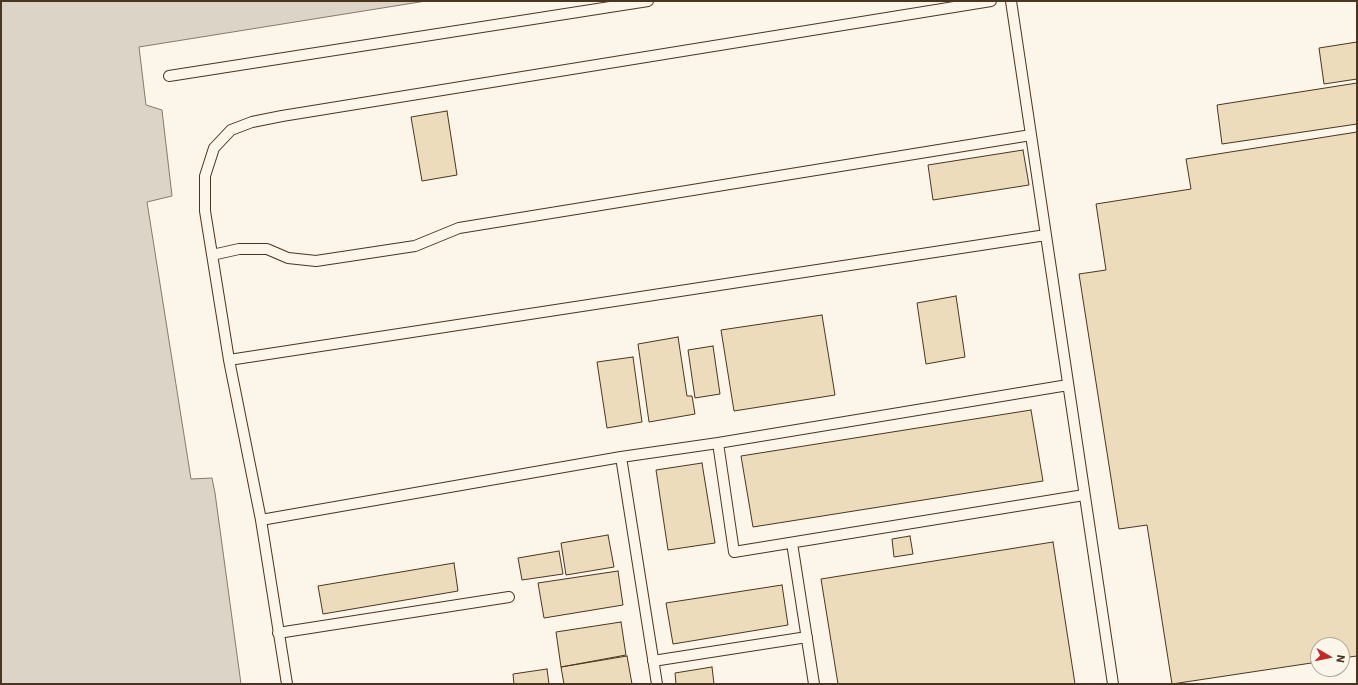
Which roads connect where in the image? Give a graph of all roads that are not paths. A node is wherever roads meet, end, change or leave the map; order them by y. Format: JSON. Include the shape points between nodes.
{"nodes":[{"id":1,"x":648,"y":1,"type":"edge"},
{"id":2,"x":991,"y":1,"type":"edge"},
{"id":3,"x":1011,"y":1,"type":"edge"},
{"id":4,"x":169,"y":76,"type":"dead end"},
{"id":5,"x":1031,"y":136,"type":"junction"},
{"id":6,"x":1046,"y":235,"type":"junction"},
{"id":7,"x":212,"y":255,"type":"junction"},
{"id":8,"x":229,"y":360,"type":"junction"},
{"id":9,"x":1068,"y":385,"type":"junction"},
{"id":10,"x":718,"y":442,"type":"junction"},
{"id":11,"x":621,"y":457,"type":"junction"},
{"id":12,"x":1084,"y":495,"type":"junction"},
{"id":13,"x":261,"y":520,"type":"junction"},
{"id":14,"x":792,"y":542,"type":"junction"},
{"id":15,"x":509,"y":596,"type":"dead end"},
{"id":16,"x":278,"y":633,"type":"junction"},
{"id":17,"x":807,"y":637,"type":"junction"},
{"id":18,"x":653,"y":661,"type":"junction"},
{"id":19,"x":287,"y":684,"type":"edge"},
{"id":20,"x":656,"y":684,"type":"edge"},
{"id":21,"x":814,"y":684,"type":"edge"},
{"id":22,"x":1113,"y":684,"type":"edge"}],
"edges":[{"from":1,"to":4,"type":"lane"},
{"from":2,"to":7,"type":"lane","via":[[252,122],[231,130],[214,148],[207,169],[205,211]]},
{"from":3,"to":5,"type":"lane"},
{"from":5,"to":6,"type":"lane"},
{"from":5,"to":7,"type":"lane","via":[[460,228],[415,246],[324,260],[288,258],[267,248],[239,249]]},
{"from":6,"to":8,"type":"lane"},
{"from":6,"to":9,"type":"lane"},
{"from":7,"to":8,"type":"lane"},
{"from":8,"to":13,"type":"lane"},
{"from":9,"to":10,"type":"lane"},
{"from":9,"to":12,"type":"lane"},
{"from":10,"to":11,"type":"lane"},
{"from":10,"to":14,"type":"lane","via":[[734,552]]},
{"from":11,"to":13,"type":"lane"},
{"from":11,"to":18,"type":"lane"},
{"from":12,"to":14,"type":"lane"},
{"from":12,"to":22,"type":"lane"},
{"from":13,"to":16,"type":"lane"},
{"from":14,"to":17,"type":"lane"},
{"from":15,"to":16,"type":"lane"},
{"from":16,"to":19,"type":"lane"},
{"from":17,"to":18,"type":"lane"},
{"from":17,"to":21,"type":"lane"},
{"from":18,"to":20,"type":"lane"}]}
